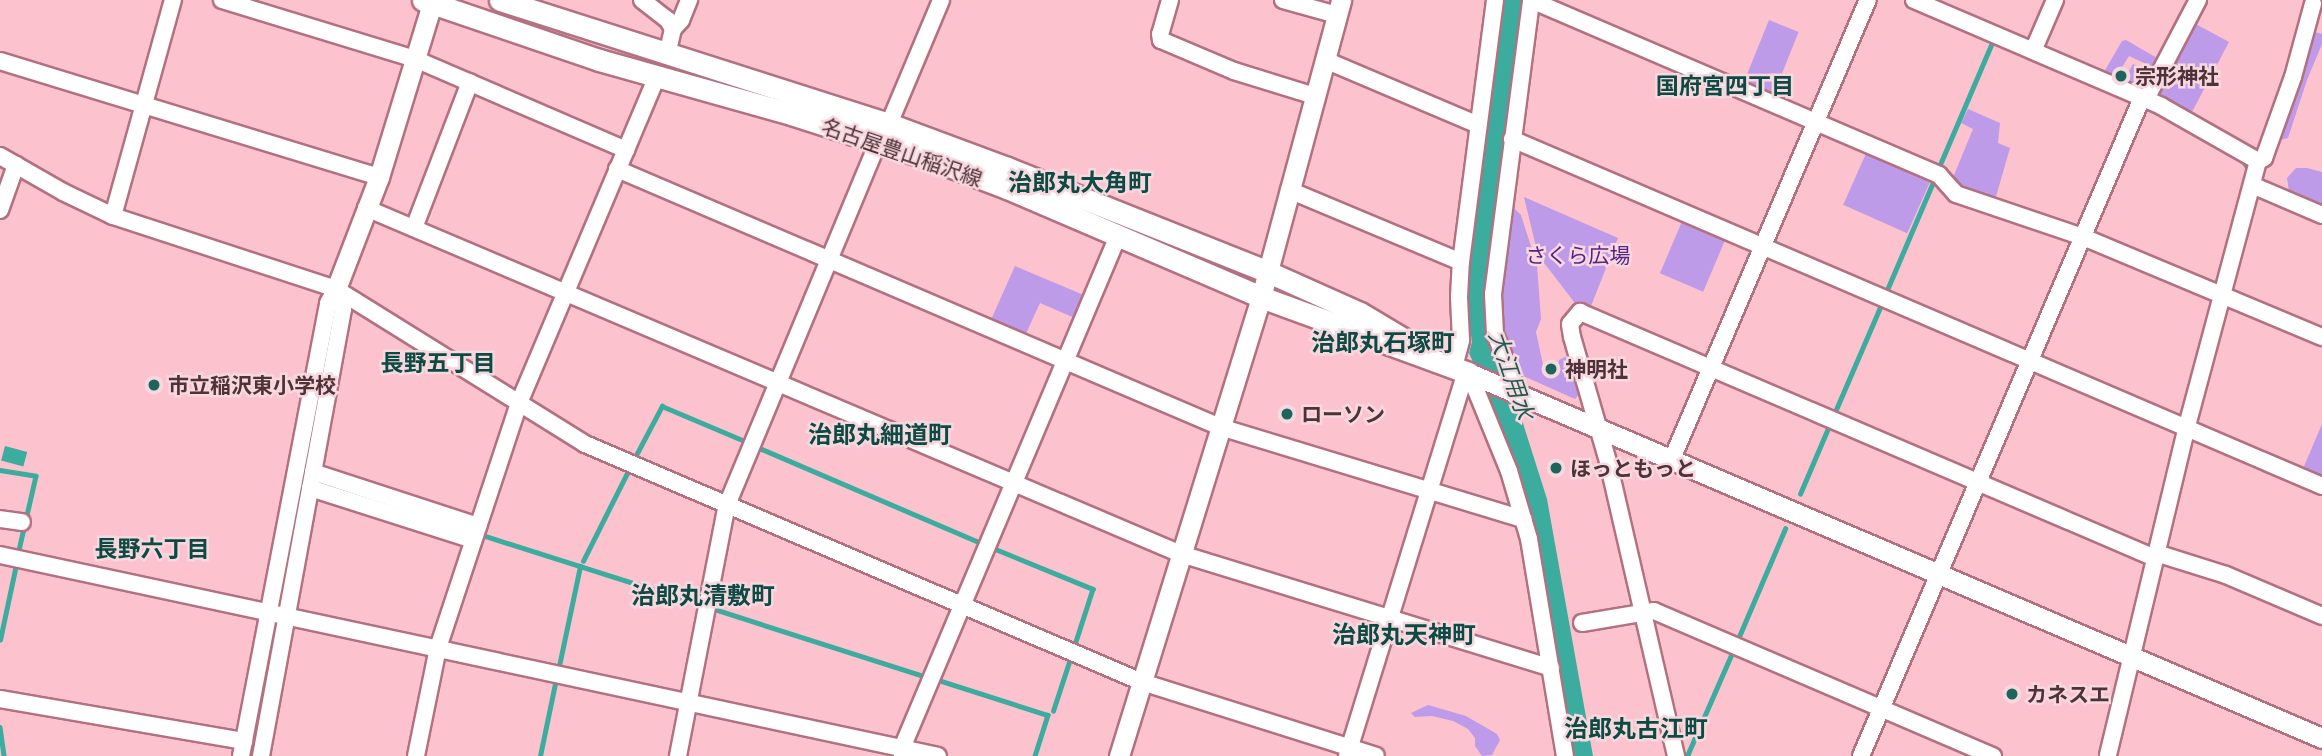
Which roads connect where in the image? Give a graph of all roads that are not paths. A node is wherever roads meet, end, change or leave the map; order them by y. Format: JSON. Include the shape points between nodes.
{"nodes":[{"id":1,"x":173,"y":0,"type":"edge"},
{"id":2,"x":222,"y":0,"type":"edge"},
{"id":3,"x":500,"y":0,"type":"edge"},
{"id":4,"x":642,"y":0,"type":"edge"},
{"id":5,"x":689,"y":0,"type":"edge"},
{"id":6,"x":941,"y":0,"type":"edge"},
{"id":7,"x":1170,"y":0,"type":"edge"},
{"id":8,"x":1283,"y":0,"type":"edge"},
{"id":9,"x":1495,"y":0,"type":"edge"},
{"id":10,"x":1531,"y":0,"type":"edge"},
{"id":11,"x":1868,"y":0,"type":"edge"},
{"id":12,"x":1914,"y":0,"type":"edge"},
{"id":13,"x":2055,"y":0,"type":"edge"},
{"id":14,"x":2198,"y":0,"type":"edge"},
{"id":15,"x":429,"y":1,"type":"edge"},
{"id":16,"x":2313,"y":4,"type":"dead end"},
{"id":17,"x":1339,"y":8,"type":"edge"},
{"id":18,"x":673,"y":29,"type":"junction"},
{"id":19,"x":2033,"y":51,"type":"junction"},
{"id":20,"x":667,"y":55,"type":"junction"},
{"id":21,"x":415,"y":59,"type":"junction"},
{"id":22,"x":1325,"y":60,"type":"junction"},
{"id":23,"x":0,"y":61,"type":"edge"},
{"id":24,"x":657,"y":76,"type":"junction"},
{"id":25,"x":470,"y":82,"type":"junction"},
{"id":26,"x":1315,"y":96,"type":"junction"},
{"id":27,"x":2144,"y":99,"type":"junction"},
{"id":28,"x":145,"y":105,"type":"junction"},
{"id":29,"x":1816,"y":121,"type":"junction"},
{"id":30,"x":1478,"y":125,"type":"junction"},
{"id":31,"x":883,"y":133,"type":"junction"},
{"id":32,"x":1512,"y":139,"type":"junction"},
{"id":33,"x":626,"y":150,"type":"junction"},
{"id":34,"x":0,"y":156,"type":"edge"},
{"id":35,"x":2258,"y":161,"type":"junction"},
{"id":36,"x":16,"y":165,"type":"junction"},
{"id":37,"x":617,"y":169,"type":"junction"},
{"id":38,"x":379,"y":177,"type":"junction"},
{"id":39,"x":2252,"y":185,"type":"junction"},
{"id":40,"x":1289,"y":190,"type":"junction"},
{"id":41,"x":366,"y":208,"type":"junction"},
{"id":42,"x":0,"y":210,"type":"edge"},
{"id":43,"x":2322,"y":215,"type":"edge"},
{"id":44,"x":113,"y":216,"type":"junction"},
{"id":45,"x":414,"y":228,"type":"junction"},
{"id":46,"x":1118,"y":236,"type":"junction"},
{"id":47,"x":2083,"y":237,"type":"junction"},
{"id":48,"x":1763,"y":246,"type":"junction"},
{"id":49,"x":829,"y":260,"type":"junction"},
{"id":50,"x":1461,"y":262,"type":"junction"},
{"id":51,"x":1266,"y":271,"type":"junction"},
{"id":52,"x":336,"y":289,"type":"junction"},
{"id":53,"x":565,"y":294,"type":"junction"},
{"id":54,"x":2222,"y":294,"type":"junction"},
{"id":55,"x":1261,"y":297,"type":"junction"},
{"id":56,"x":2322,"y":337,"type":"edge"},
{"id":57,"x":2030,"y":360,"type":"junction"},
{"id":58,"x":1065,"y":361,"type":"junction"},
{"id":59,"x":1711,"y":368,"type":"junction"},
{"id":60,"x":1463,"y":370,"type":"junction"},
{"id":61,"x":778,"y":384,"type":"junction"},
{"id":62,"x":1517,"y":393,"type":"junction"},
{"id":63,"x":519,"y":403,"type":"junction"},
{"id":64,"x":2186,"y":426,"type":"junction"},
{"id":65,"x":1220,"y":427,"type":"junction"},
{"id":66,"x":1600,"y":428,"type":"junction"},
{"id":67,"x":1672,"y":459,"type":"junction"},
{"id":68,"x":312,"y":480,"type":"junction"},
{"id":69,"x":1978,"y":481,"type":"junction"},
{"id":70,"x":1014,"y":483,"type":"junction"},
{"id":71,"x":2322,"y":486,"type":"edge"},
{"id":72,"x":1429,"y":491,"type":"junction"},
{"id":73,"x":727,"y":505,"type":"junction"},
{"id":74,"x":0,"y":519,"type":"edge"},
{"id":75,"x":1523,"y":519,"type":"junction"},
{"id":76,"x":22,"y":522,"type":"dead end"},
{"id":77,"x":476,"y":533,"type":"junction"},
{"id":78,"x":1181,"y":554,"type":"junction"},
{"id":79,"x":0,"y":555,"type":"edge"},
{"id":80,"x":2156,"y":555,"type":"junction"},
{"id":81,"x":1939,"y":572,"type":"junction"},
{"id":82,"x":962,"y":605,"type":"junction"},
{"id":83,"x":1643,"y":611,"type":"junction"},
{"id":84,"x":279,"y":614,"type":"junction"},
{"id":85,"x":2322,"y":616,"type":"edge"},
{"id":86,"x":1390,"y":618,"type":"junction"},
{"id":87,"x":1582,"y":623,"type":"dead end"},
{"id":88,"x":438,"y":648,"type":"junction"},
{"id":89,"x":2132,"y":656,"type":"junction"},
{"id":90,"x":1551,"y":668,"type":"junction"},
{"id":91,"x":1142,"y":682,"type":"junction"},
{"id":92,"x":0,"y":699,"type":"edge"},
{"id":93,"x":690,"y":702,"type":"junction"},
{"id":94,"x":1881,"y":708,"type":"junction"},
{"id":95,"x":2322,"y":738,"type":"edge"},
{"id":96,"x":243,"y":748,"type":"edge"},
{"id":97,"x":902,"y":752,"type":"edge"},
{"id":98,"x":1348,"y":752,"type":"edge"},
{"id":99,"x":261,"y":756,"type":"edge"},
{"id":100,"x":416,"y":756,"type":"edge"},
{"id":101,"x":678,"y":756,"type":"edge"},
{"id":102,"x":939,"y":756,"type":"edge"},
{"id":103,"x":1119,"y":756,"type":"edge"},
{"id":104,"x":1376,"y":756,"type":"edge"},
{"id":105,"x":1566,"y":756,"type":"edge"},
{"id":106,"x":1676,"y":756,"type":"edge"},
{"id":107,"x":1861,"y":756,"type":"edge"},
{"id":108,"x":1993,"y":756,"type":"edge"},
{"id":109,"x":2108,"y":756,"type":"edge"}],
"edges":[{"from":1,"to":28,"type":"street"},
{"from":2,"to":21,"type":"street"},
{"from":3,"to":20,"type":"main road","name":"名古屋豊山稲沢線"},
{"from":4,"to":18,"type":"street"},
{"from":5,"to":18,"type":"street"},
{"from":6,"to":31,"type":"street"},
{"from":7,"to":26,"type":"street","via":[[1161,40],[1234,71]]},
{"from":8,"to":17,"type":"street"},
{"from":9,"to":30,"type":"street"},
{"from":10,"to":29,"type":"street"},
{"from":10,"to":32,"type":"street"},
{"from":11,"to":29,"type":"street"},
{"from":12,"to":19,"type":"street"},
{"from":13,"to":19,"type":"street"},
{"from":14,"to":27,"type":"street"},
{"from":15,"to":21,"type":"street"},
{"from":15,"to":24,"type":"main road","name":"名古屋豊山稲沢線"},
{"from":16,"to":35,"type":"street","via":[[2293,77],[2264,158]]},
{"from":17,"to":22,"type":"street"},
{"from":18,"to":20,"type":"street"},
{"from":19,"to":27,"type":"street"},
{"from":20,"to":31,"type":"main road","name":"名古屋豊山稲沢線"},
{"from":21,"to":25,"type":"street"},
{"from":21,"to":38,"type":"street"},
{"from":22,"to":26,"type":"street"},
{"from":22,"to":30,"type":"street"},
{"from":23,"to":28,"type":"street"},
{"from":24,"to":31,"type":"main road","name":"名古屋豊山稲沢線"},
{"from":24,"to":33,"type":"street"},
{"from":25,"to":33,"type":"street"},
{"from":25,"to":45,"type":"street"},
{"from":26,"to":40,"type":"street"},
{"from":27,"to":35,"type":"street"},
{"from":27,"to":47,"type":"street"},
{"from":28,"to":38,"type":"street"},
{"from":28,"to":44,"type":"street"},
{"from":29,"to":47,"type":"street","via":[[1939,175],[1956,194]]},
{"from":29,"to":48,"type":"street"},
{"from":30,"to":50,"type":"street"},
{"from":31,"to":46,"type":"main road","name":"名古屋豊山稲沢線"},
{"from":31,"to":49,"type":"street"},
{"from":31,"to":51,"type":"main road","name":"名古屋豊山稲沢線"},
{"from":32,"to":48,"type":"street"},
{"from":32,"to":62,"type":"street","via":[[1493,294],[1495,334]]},
{"from":33,"to":37,"type":"street"},
{"from":34,"to":36,"type":"street"},
{"from":35,"to":39,"type":"street"},
{"from":36,"to":42,"type":"street"},
{"from":36,"to":44,"type":"street"},
{"from":37,"to":49,"type":"street"},
{"from":37,"to":53,"type":"street"},
{"from":38,"to":41,"type":"street"},
{"from":39,"to":43,"type":"street"},
{"from":39,"to":54,"type":"street"},
{"from":40,"to":50,"type":"street"},
{"from":40,"to":51,"type":"street"},
{"from":41,"to":45,"type":"street"},
{"from":41,"to":52,"type":"street"},
{"from":44,"to":52,"type":"street"},
{"from":45,"to":53,"type":"street"},
{"from":46,"to":55,"type":"main road","name":"名古屋豊山稲沢線"},
{"from":46,"to":58,"type":"street"},
{"from":47,"to":54,"type":"street"},
{"from":47,"to":57,"type":"street"},
{"from":48,"to":57,"type":"street"},
{"from":48,"to":59,"type":"street"},
{"from":49,"to":58,"type":"street"},
{"from":49,"to":61,"type":"street"},
{"from":50,"to":60,"type":"street"},
{"from":51,"to":55,"type":"street"},
{"from":51,"to":60,"type":"main road","name":"名古屋豊山稲沢線","via":[[1360,313]]},
{"from":52,"to":63,"type":"street"},
{"from":52,"to":68,"type":"street","via":[[344,309]]},
{"from":52,"to":84,"type":"street","via":[[328,303]]},
{"from":53,"to":61,"type":"street"},
{"from":53,"to":63,"type":"street"},
{"from":54,"to":56,"type":"street"},
{"from":54,"to":64,"type":"street"},
{"from":55,"to":60,"type":"main road","name":"名古屋豊山稲沢線"},
{"from":55,"to":65,"type":"street"},
{"from":57,"to":64,"type":"street"},
{"from":57,"to":69,"type":"street"},
{"from":58,"to":65,"type":"street"},
{"from":58,"to":70,"type":"street"},
{"from":59,"to":66,"type":"street","via":[[1580,312],[1570,324],[1572,337]]},
{"from":59,"to":67,"type":"street"},
{"from":59,"to":69,"type":"street"},
{"from":60,"to":62,"type":"street"},
{"from":60,"to":72,"type":"street"},
{"from":60,"to":75,"type":"street","via":[[1509,471]]},
{"from":61,"to":70,"type":"street"},
{"from":61,"to":73,"type":"street"},
{"from":62,"to":66,"type":"street"},
{"from":63,"to":73,"type":"street","via":[[585,444]]},
{"from":63,"to":77,"type":"street"},
{"from":64,"to":71,"type":"street"},
{"from":64,"to":80,"type":"street"},
{"from":65,"to":72,"type":"street"},
{"from":65,"to":78,"type":"street"},
{"from":66,"to":67,"type":"street"},
{"from":66,"to":83,"type":"street"},
{"from":67,"to":81,"type":"street"},
{"from":68,"to":77,"type":"street"},
{"from":68,"to":84,"type":"street"},
{"from":69,"to":80,"type":"street"},
{"from":69,"to":81,"type":"street"},
{"from":70,"to":78,"type":"street"},
{"from":70,"to":82,"type":"street"},
{"from":72,"to":75,"type":"street"},
{"from":72,"to":86,"type":"street"},
{"from":73,"to":82,"type":"street"},
{"from":73,"to":93,"type":"street"},
{"from":74,"to":76,"type":"street"},
{"from":75,"to":90,"type":"street"},
{"from":77,"to":88,"type":"street"},
{"from":78,"to":86,"type":"street"},
{"from":78,"to":91,"type":"street"},
{"from":79,"to":84,"type":"street"},
{"from":80,"to":85,"type":"street","via":[[2226,575]]},
{"from":80,"to":89,"type":"street"},
{"from":81,"to":89,"type":"street"},
{"from":81,"to":94,"type":"street"},
{"from":82,"to":91,"type":"street"},
{"from":82,"to":97,"type":"street"},
{"from":83,"to":87,"type":"street"},
{"from":83,"to":94,"type":"street","via":[[1654,611]]},
{"from":83,"to":106,"type":"street"},
{"from":84,"to":88,"type":"street"},
{"from":84,"to":96,"type":"street"},
{"from":84,"to":99,"type":"street"},
{"from":86,"to":90,"type":"street"},
{"from":86,"to":98,"type":"street"},
{"from":88,"to":93,"type":"street"},
{"from":88,"to":100,"type":"street"},
{"from":89,"to":95,"type":"street"},
{"from":89,"to":109,"type":"street"},
{"from":90,"to":105,"type":"street"},
{"from":91,"to":98,"type":"street"},
{"from":91,"to":103,"type":"street"},
{"from":92,"to":96,"type":"street"},
{"from":93,"to":97,"type":"street"},
{"from":93,"to":101,"type":"street"},
{"from":94,"to":107,"type":"street"},
{"from":94,"to":108,"type":"street"},
{"from":97,"to":102,"type":"street"},
{"from":98,"to":104,"type":"street"}]}
